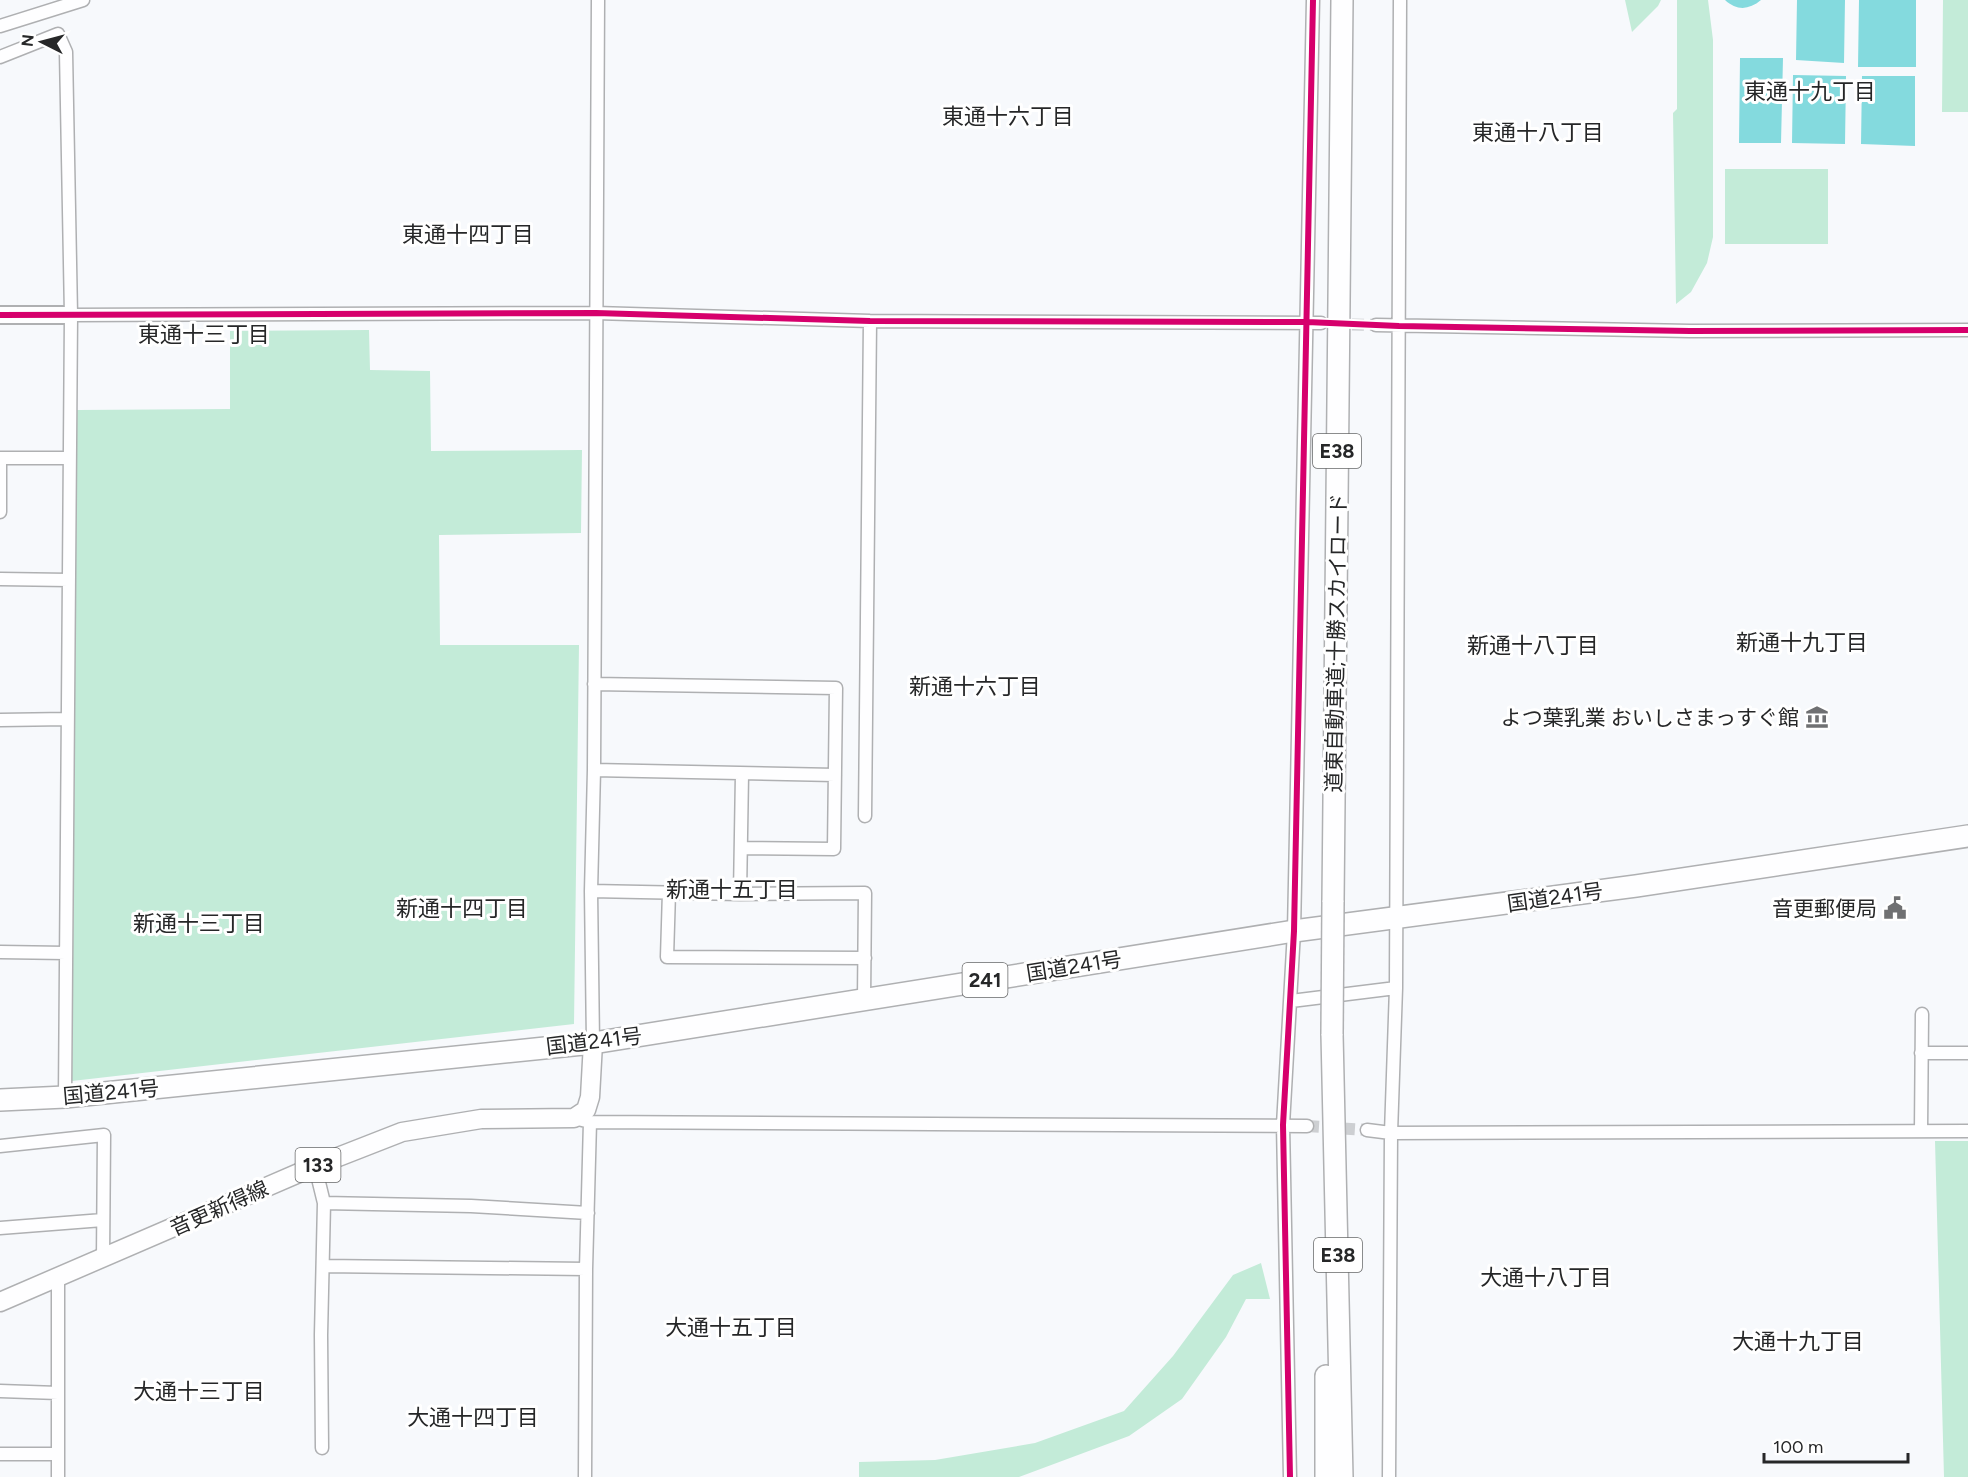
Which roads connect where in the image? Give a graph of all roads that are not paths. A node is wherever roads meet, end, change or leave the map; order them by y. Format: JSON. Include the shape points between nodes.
{"nodes":[{"id":1,"x":83,"y":0,"type":"edge"},
{"id":2,"x":598,"y":0,"type":"edge"},
{"id":3,"x":1313,"y":0,"type":"edge"},
{"id":4,"x":1342,"y":0,"type":"edge"},
{"id":5,"x":1400,"y":0,"type":"edge"},
{"id":6,"x":0,"y":26,"type":"edge"},
{"id":7,"x":0,"y":57,"type":"edge"},
{"id":8,"x":596,"y":313,"type":"junction"},
{"id":9,"x":0,"y":315,"type":"edge"},
{"id":10,"x":71,"y":315,"type":"junction"},
{"id":11,"x":870,"y":321,"type":"junction"},
{"id":12,"x":1306,"y":322,"type":"junction"},
{"id":13,"x":1321,"y":323,"type":"tunnel mouth"},
{"id":14,"x":1376,"y":325,"type":"tunnel mouth"},
{"id":15,"x":1399,"y":326,"type":"junction"},
{"id":16,"x":1968,"y":330,"type":"edge"},
{"id":17,"x":0,"y":458,"type":"edge"},
{"id":18,"x":69,"y":458,"type":"junction"},
{"id":19,"x":0,"y":512,"type":"edge"},
{"id":20,"x":0,"y":579,"type":"edge"},
{"id":21,"x":69,"y":580,"type":"junction"},
{"id":22,"x":594,"y":684,"type":"junction"},
{"id":23,"x":67,"y":719,"type":"junction"},
{"id":24,"x":0,"y":720,"type":"edge"},
{"id":25,"x":594,"y":770,"type":"junction"},
{"id":26,"x":742,"y":774,"type":"junction"},
{"id":27,"x":835,"y":775,"type":"junction"},
{"id":28,"x":865,"y":816,"type":"dead end"},
{"id":29,"x":1968,"y":836,"type":"edge"},
{"id":30,"x":741,"y":848,"type":"junction"},
{"id":31,"x":591,"y":891,"type":"junction"},
{"id":32,"x":669,"y":892,"type":"junction"},
{"id":33,"x":740,"y":894,"type":"junction"},
{"id":34,"x":1395,"y":918,"type":"junction"},
{"id":35,"x":1294,"y":931,"type":"junction"},
{"id":36,"x":0,"y":952,"type":"edge"},
{"id":37,"x":66,"y":953,"type":"junction"},
{"id":38,"x":865,"y":958,"type":"junction"},
{"id":39,"x":1396,"y":988,"type":"junction"},
{"id":40,"x":864,"y":1000,"type":"junction"},
{"id":41,"x":1291,"y":1001,"type":"junction"},
{"id":42,"x":1922,"y":1014,"type":"dead end"},
{"id":43,"x":1332,"y":1034,"type":"junction"},
{"id":44,"x":593,"y":1043,"type":"junction"},
{"id":45,"x":1922,"y":1053,"type":"junction"},
{"id":46,"x":1968,"y":1053,"type":"edge"},
{"id":47,"x":65,"y":1097,"type":"junction"},
{"id":48,"x":0,"y":1100,"type":"edge"},
{"id":49,"x":582,"y":1120,"type":"junction"},
{"id":50,"x":1283,"y":1125,"type":"junction"},
{"id":51,"x":1307,"y":1126,"type":"tunnel mouth"},
{"id":52,"x":1367,"y":1130,"type":"tunnel mouth"},
{"id":53,"x":1922,"y":1131,"type":"junction"},
{"id":54,"x":1968,"y":1131,"type":"edge"},
{"id":55,"x":1391,"y":1133,"type":"junction"},
{"id":56,"x":0,"y":1146,"type":"edge"},
{"id":57,"x":315,"y":1166,"type":"junction"},
{"id":58,"x":324,"y":1203,"type":"junction"},
{"id":59,"x":588,"y":1213,"type":"junction"},
{"id":60,"x":103,"y":1220,"type":"junction"},
{"id":61,"x":0,"y":1228,"type":"edge"},
{"id":62,"x":103,"y":1259,"type":"junction"},
{"id":63,"x":323,"y":1266,"type":"junction"},
{"id":64,"x":586,"y":1269,"type":"junction"},
{"id":65,"x":58,"y":1278,"type":"junction"},
{"id":66,"x":0,"y":1302,"type":"edge"},
{"id":67,"x":0,"y":1391,"type":"edge"},
{"id":68,"x":58,"y":1393,"type":"junction"},
{"id":69,"x":322,"y":1448,"type":"dead end"},
{"id":70,"x":0,"y":1454,"type":"edge"},
{"id":71,"x":58,"y":1454,"type":"junction"},
{"id":72,"x":58,"y":1477,"type":"edge"},
{"id":73,"x":585,"y":1477,"type":"edge"},
{"id":74,"x":1290,"y":1477,"type":"edge"},
{"id":75,"x":1326,"y":1477,"type":"edge"},
{"id":76,"x":1342,"y":1477,"type":"edge"},
{"id":77,"x":1389,"y":1477,"type":"edge"}],
"edges":[{"from":1,"to":6,"type":"street"},
{"from":2,"to":8,"type":"street"},
{"from":3,"to":12,"type":"street"},
{"from":4,"to":43,"type":"highway","name":"道東自動車道;十勝スカイロード","number":"E38","bridge":true},
{"from":5,"to":15,"type":"street"},
{"from":7,"to":10,"type":"street","via":[[58,34],[66,52]]},
{"from":8,"to":10,"type":"street"},
{"from":8,"to":11,"type":"street"},
{"from":8,"to":22,"type":"street"},
{"from":9,"to":10,"type":"street"},
{"from":10,"to":18,"type":"street"},
{"from":11,"to":12,"type":"street"},
{"from":11,"to":28,"type":"street"},
{"from":12,"to":13,"type":"street"},
{"from":12,"to":35,"type":"street"},
{"from":14,"to":15,"type":"street"},
{"from":15,"to":16,"type":"street"},
{"from":15,"to":34,"type":"street"},
{"from":17,"to":18,"type":"street"},
{"from":17,"to":19,"type":"street"},
{"from":18,"to":21,"type":"street"},
{"from":20,"to":21,"type":"street"},
{"from":21,"to":23,"type":"street"},
{"from":22,"to":25,"type":"street"},
{"from":22,"to":27,"type":"street","via":[[836,688]]},
{"from":23,"to":24,"type":"street"},
{"from":23,"to":37,"type":"street"},
{"from":25,"to":26,"type":"street"},
{"from":25,"to":31,"type":"street"},
{"from":26,"to":27,"type":"street"},
{"from":26,"to":30,"type":"street"},
{"from":27,"to":30,"type":"street","via":[[834,849]]},
{"from":29,"to":34,"type":"highway","name":"国道241号","number":"241"},
{"from":30,"to":33,"type":"street"},
{"from":31,"to":32,"type":"street"},
{"from":31,"to":44,"type":"street"},
{"from":32,"to":33,"type":"street"},
{"from":32,"to":38,"type":"street","via":[[668,957]]},
{"from":33,"to":38,"type":"street","via":[[865,893]]},
{"from":34,"to":35,"type":"highway","name":"国道241号","number":"241"},
{"from":34,"to":39,"type":"street"},
{"from":35,"to":40,"type":"highway","name":"国道241号","number":"241"},
{"from":35,"to":41,"type":"street"},
{"from":36,"to":37,"type":"street"},
{"from":37,"to":47,"type":"street"},
{"from":38,"to":40,"type":"street"},
{"from":39,"to":41,"type":"street"},
{"from":39,"to":55,"type":"street"},
{"from":40,"to":44,"type":"highway","name":"国道241号","number":"241"},
{"from":41,"to":50,"type":"street"},
{"from":42,"to":45,"type":"street"},
{"from":43,"to":75,"type":"highway","name":"道東自動車道;十勝スカイロード","number":"E38"},
{"from":43,"to":76,"type":"highway","name":"道東自動車道;十勝スカイロード","number":"E38"},
{"from":44,"to":47,"type":"highway","name":"国道241号","number":"241"},
{"from":44,"to":49,"type":"main road","via":[[590,1097]]},
{"from":45,"to":46,"type":"street"},
{"from":45,"to":53,"type":"street"},
{"from":47,"to":48,"type":"highway","name":"国道241号","number":"241"},
{"from":49,"to":50,"type":"street"},
{"from":49,"to":57,"type":"main road","name":"音更新得線","number":"133","via":[[481,1119],[402,1132]]},
{"from":49,"to":59,"type":"street"},
{"from":50,"to":51,"type":"street"},
{"from":50,"to":74,"type":"street"},
{"from":52,"to":55,"type":"street"},
{"from":53,"to":54,"type":"street"},
{"from":53,"to":55,"type":"street"},
{"from":55,"to":77,"type":"street"},
{"from":56,"to":60,"type":"street","via":[[104,1135]]},
{"from":57,"to":58,"type":"street"},
{"from":57,"to":62,"type":"main road","name":"音更新得線","number":"133"},
{"from":58,"to":59,"type":"street"},
{"from":58,"to":63,"type":"street"},
{"from":59,"to":64,"type":"street"},
{"from":60,"to":61,"type":"street"},
{"from":60,"to":62,"type":"street"},
{"from":62,"to":65,"type":"main road","name":"音更新得線","number":"133"},
{"from":63,"to":64,"type":"street"},
{"from":63,"to":69,"type":"street"},
{"from":64,"to":73,"type":"street"},
{"from":65,"to":66,"type":"main road","name":"音更新得線","number":"133"},
{"from":65,"to":68,"type":"street"},
{"from":67,"to":68,"type":"street"},
{"from":68,"to":71,"type":"street"},
{"from":70,"to":71,"type":"street"},
{"from":71,"to":72,"type":"street"}]}
